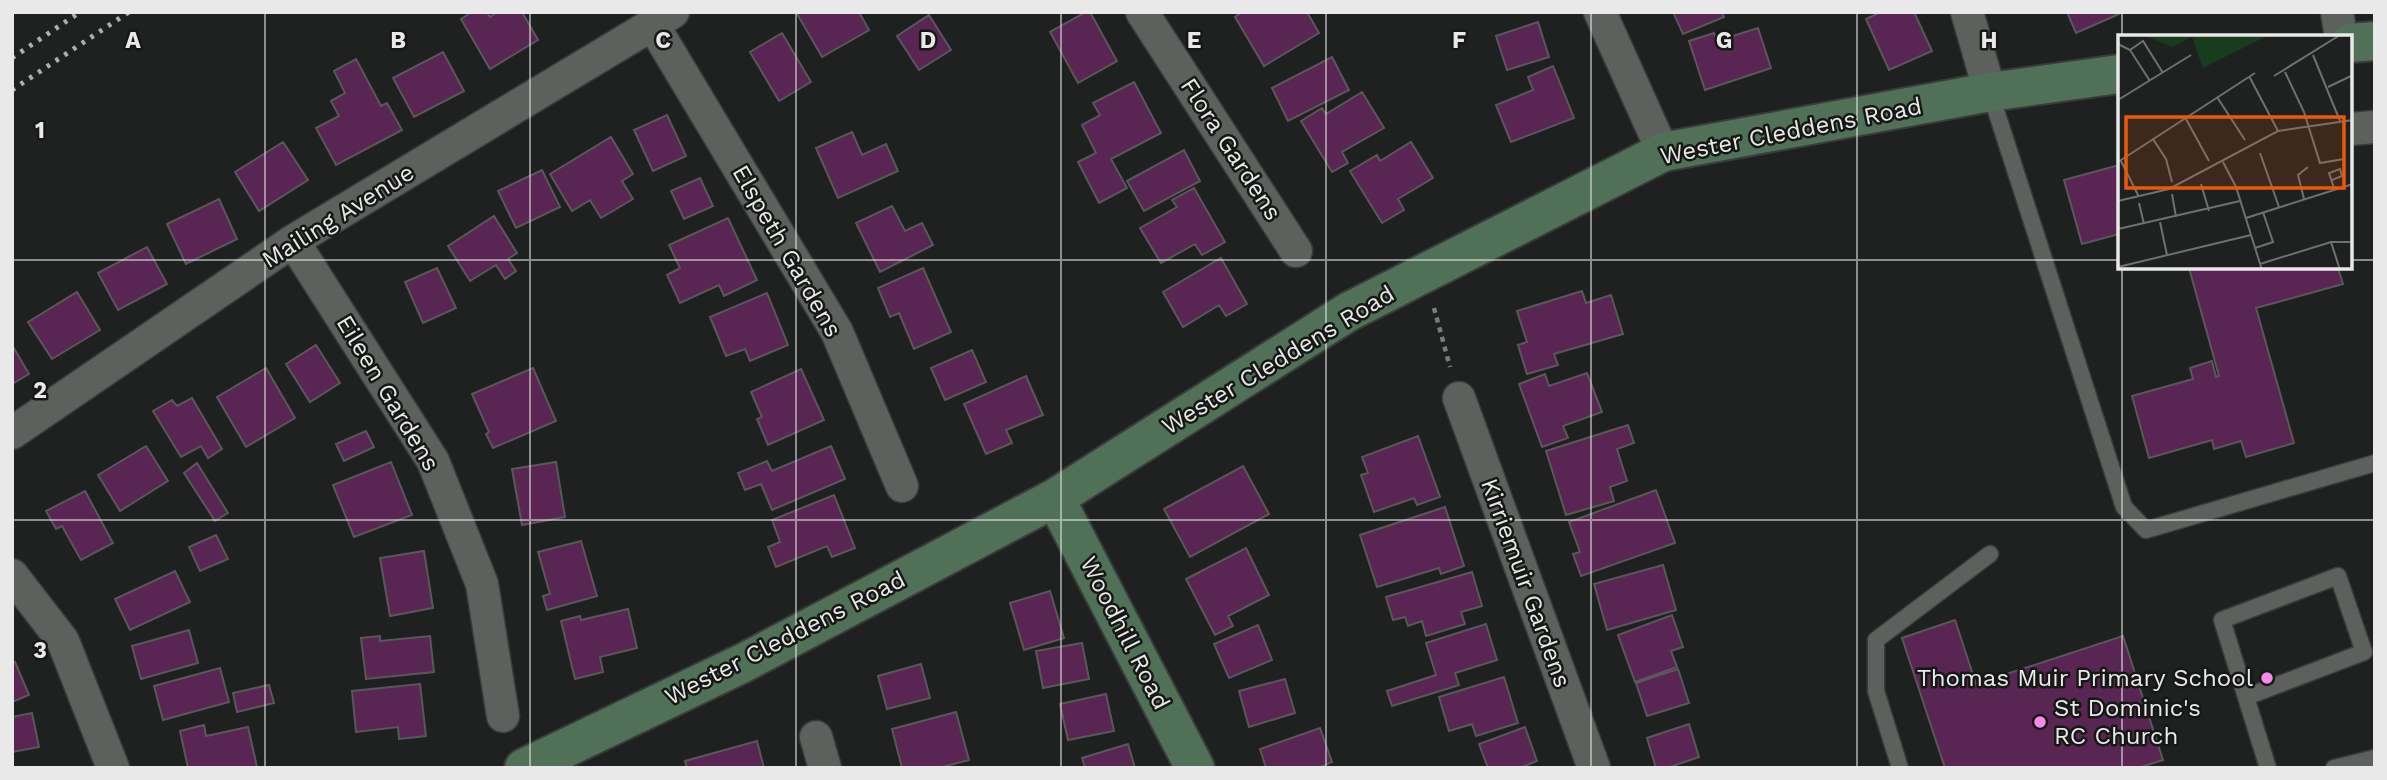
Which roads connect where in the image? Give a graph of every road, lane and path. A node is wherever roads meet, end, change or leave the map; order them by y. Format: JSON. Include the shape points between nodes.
{"nodes":[{"id":1,"x":1142,"y":12,"type":"edge"},
{"id":2,"x":1600,"y":12,"type":"edge"},
{"id":3,"x":1968,"y":12,"type":"edge"},
{"id":4,"x":2337,"y":12,"type":"edge"},
{"id":5,"x":663,"y":19,"type":"edge"},
{"id":6,"x":2341,"y":35,"type":"edge"},
{"id":7,"x":2375,"y":41,"type":"edge"},
{"id":8,"x":2352,"y":43,"type":"edge"},
{"id":9,"x":2118,"y":74,"type":"edge"},
{"id":10,"x":1990,"y":92,"type":"junction"},
{"id":11,"x":2375,"y":127,"type":"edge"},
{"id":12,"x":2352,"y":129,"type":"edge"},
{"id":13,"x":1663,"y":152,"type":"junction"},
{"id":14,"x":293,"y":241,"type":"junction"},
{"id":15,"x":1296,"y":251,"type":"dead end"},
{"id":16,"x":1424,"y":274,"type":"junction"},
{"id":17,"x":1459,"y":398,"type":"joint"},
{"id":18,"x":12,"y":433,"type":"edge"},
{"id":19,"x":2375,"y":463,"type":"edge"},
{"id":20,"x":902,"y":486,"type":"dead end"},
{"id":21,"x":1055,"y":498,"type":"junction"},
{"id":22,"x":1990,"y":554,"type":"dead end"},
{"id":23,"x":12,"y":575,"type":"edge"},
{"id":24,"x":2246,"y":697,"type":"junction"},
{"id":25,"x":503,"y":716,"type":"dead end"},
{"id":26,"x":816,"y":737,"type":"dead end"},
{"id":27,"x":2375,"y":758,"type":"edge"},
{"id":28,"x":113,"y":768,"type":"edge"},
{"id":29,"x":524,"y":768,"type":"edge"},
{"id":30,"x":825,"y":768,"type":"edge"},
{"id":31,"x":1195,"y":768,"type":"edge"},
{"id":32,"x":1594,"y":768,"type":"edge"},
{"id":33,"x":1900,"y":768,"type":"edge"},
{"id":34,"x":2268,"y":768,"type":"edge"},
{"id":35,"x":2334,"y":768,"type":"edge"}],
"edges":[{"from":1,"to":15,"type":"street","name":"Flora Gardens"},
{"from":2,"to":13,"type":"street"},
{"from":3,"to":10,"type":"street"},
{"from":4,"to":6,"type":"street"},
{"from":5,"to":14,"type":"street","name":"Mailing Avenue"},
{"from":5,"to":20,"type":"street","name":"Elspeth Gardens","via":[[837,332]]},
{"from":7,"to":8,"type":"street"},
{"from":9,"to":10,"type":"street","name":"Wester Cleddens Road"},
{"from":10,"to":13,"type":"street","name":"Wester Cleddens Road"},
{"from":10,"to":19,"type":"lane","via":[[2124,507],[2146,530]]},
{"from":11,"to":12,"type":"street"},
{"from":13,"to":16,"type":"street","name":"Wester Cleddens Road"},
{"from":14,"to":18,"type":"street","name":"Mailing Avenue"},
{"from":14,"to":25,"type":"street","name":"Eileen Gardens","via":[[433,461],[482,584]]},
{"from":16,"to":17,"type":"path"},
{"from":16,"to":21,"type":"street","name":"Wester Cleddens Road","via":[[1348,312]]},
{"from":17,"to":32,"type":"street","name":"Kirriemuir Gardens"},
{"from":21,"to":29,"type":"street","name":"Wester Cleddens Road","via":[[743,663]]},
{"from":21,"to":31,"type":"street","name":"Woodhill Road"},
{"from":22,"to":33,"type":"lane","via":[[1876,640],[1876,691]]},
{"from":23,"to":28,"type":"street","via":[[63,641]]},
{"from":24,"to":24,"type":"lane","via":[[2222,620],[2338,576],[2364,652]]},
{"from":24,"to":34,"type":"lane"},
{"from":26,"to":30,"type":"street"},
{"from":27,"to":35,"type":"lane"}]}
